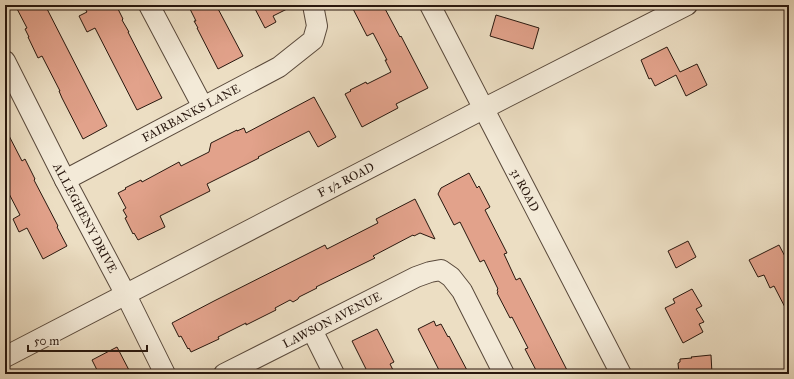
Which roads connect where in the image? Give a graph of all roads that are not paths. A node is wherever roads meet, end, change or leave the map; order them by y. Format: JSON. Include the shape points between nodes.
{"nodes":[{"id":1,"x":149,"y":5,"type":"edge"},
{"id":2,"x":313,"y":5,"type":"edge"},
{"id":3,"x":430,"y":5,"type":"edge"},
{"id":4,"x":678,"y":7,"type":"edge"},
{"id":5,"x":5,"y":61,"type":"edge"},
{"id":6,"x":203,"y":107,"type":"junction"},
{"id":7,"x":483,"y":109,"type":"junction"},
{"id":8,"x":65,"y":180,"type":"junction"},
{"id":9,"x":126,"y":295,"type":"junction"},
{"id":10,"x":312,"y":330,"type":"junction"},
{"id":11,"x":5,"y":357,"type":"edge"},
{"id":12,"x":165,"y":374,"type":"edge"},
{"id":13,"x":224,"y":374,"type":"edge"},
{"id":14,"x":334,"y":374,"type":"edge"},
{"id":15,"x":504,"y":374,"type":"edge"},
{"id":16,"x":621,"y":374,"type":"edge"}],
"edges":[{"from":1,"to":6,"type":"street"},
{"from":2,"to":6,"type":"street","name":"FAIRBANKS LANE","via":[[317,26],[313,40],[279,67]]},
{"from":3,"to":7,"type":"street","name":"31 ROAD"},
{"from":4,"to":7,"type":"street","name":"F 1/2 ROAD"},
{"from":5,"to":8,"type":"street","name":"ALLEGHENY DRIVE"},
{"from":6,"to":8,"type":"street","name":"FAIRBANKS LANE"},
{"from":7,"to":9,"type":"street","name":"F 1/2 ROAD"},
{"from":7,"to":16,"type":"street","name":"31 ROAD"},
{"from":8,"to":9,"type":"street","name":"ALLEGHENY DRIVE"},
{"from":9,"to":11,"type":"street","name":"F 1/2 ROAD"},
{"from":9,"to":12,"type":"street","name":"ALLEGHENY DRIVE"},
{"from":10,"to":13,"type":"street","name":"LAWSON AVENUE"},
{"from":10,"to":14,"type":"street"},
{"from":10,"to":15,"type":"street","name":"LAWSON AVENUE","via":[[416,277],[441,270],[451,277],[462,291]]}]}
